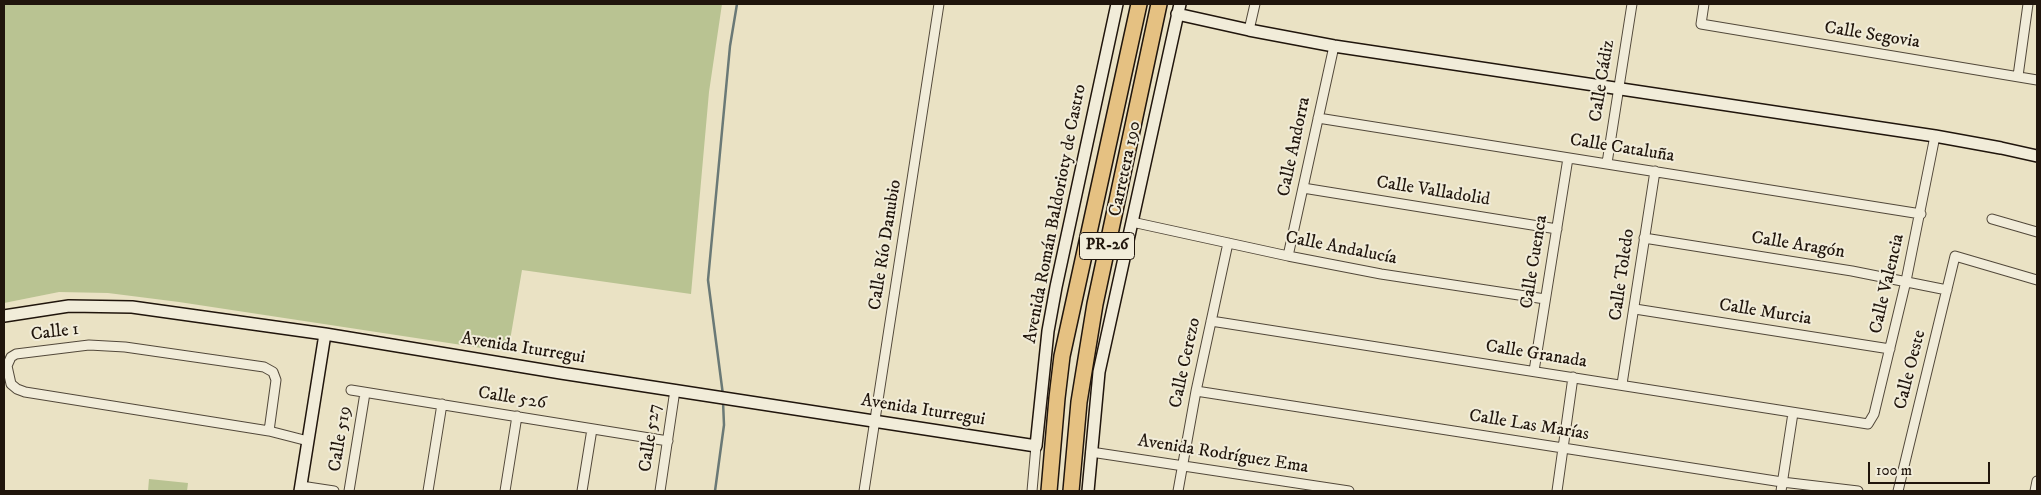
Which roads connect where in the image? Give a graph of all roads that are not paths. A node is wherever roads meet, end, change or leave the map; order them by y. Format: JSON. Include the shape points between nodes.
{"nodes":[{"id":1,"x":939,"y":4,"type":"edge"},
{"id":2,"x":1117,"y":4,"type":"edge"},
{"id":3,"x":1139,"y":4,"type":"edge"},
{"id":4,"x":1159,"y":4,"type":"edge"},
{"id":5,"x":1255,"y":4,"type":"edge"},
{"id":6,"x":1632,"y":4,"type":"edge"},
{"id":7,"x":1704,"y":4,"type":"edge"},
{"id":8,"x":2028,"y":4,"type":"edge"},
{"id":9,"x":1179,"y":9,"type":"edge"},
{"id":10,"x":1249,"y":30,"type":"junction"},
{"id":11,"x":1334,"y":46,"type":"junction"},
{"id":12,"x":2018,"y":76,"type":"junction"},
{"id":13,"x":2037,"y":80,"type":"edge"},
{"id":14,"x":1618,"y":88,"type":"junction"},
{"id":15,"x":1318,"y":118,"type":"junction"},
{"id":16,"x":1935,"y":136,"type":"junction"},
{"id":17,"x":2037,"y":156,"type":"edge"},
{"id":18,"x":1568,"y":158,"type":"junction"},
{"id":19,"x":1608,"y":163,"type":"junction"},
{"id":20,"x":1655,"y":170,"type":"junction"},
{"id":21,"x":1303,"y":188,"type":"junction"},
{"id":22,"x":1921,"y":214,"type":"junction"},
{"id":23,"x":1992,"y":219,"type":"dead end"},
{"id":24,"x":1132,"y":222,"type":"junction"},
{"id":25,"x":1557,"y":228,"type":"junction"},
{"id":26,"x":2037,"y":232,"type":"edge"},
{"id":27,"x":1644,"y":238,"type":"junction"},
{"id":28,"x":1228,"y":243,"type":"junction"},
{"id":29,"x":1288,"y":256,"type":"junction"},
{"id":30,"x":2037,"y":280,"type":"edge"},
{"id":31,"x":1906,"y":281,"type":"junction"},
{"id":32,"x":1947,"y":290,"type":"junction"},
{"id":33,"x":1545,"y":299,"type":"junction"},
{"id":34,"x":1635,"y":309,"type":"junction"},
{"id":35,"x":4,"y":316,"type":"edge"},
{"id":36,"x":1211,"y":321,"type":"junction"},
{"id":37,"x":325,"y":334,"type":"junction"},
{"id":38,"x":1890,"y":350,"type":"junction"},
{"id":39,"x":1534,"y":371,"type":"junction"},
{"id":40,"x":1574,"y":377,"type":"junction"},
{"id":41,"x":1622,"y":384,"type":"junction"},
{"id":42,"x":351,"y":390,"type":"dead end"},
{"id":43,"x":675,"y":390,"type":"junction"},
{"id":44,"x":1196,"y":391,"type":"junction"},
{"id":45,"x":365,"y":392,"type":"junction"},
{"id":46,"x":442,"y":404,"type":"junction"},
{"id":47,"x":1793,"y":413,"type":"junction"},
{"id":48,"x":517,"y":416,"type":"junction"},
{"id":49,"x":875,"y":422,"type":"junction"},
{"id":50,"x":1856,"y":422,"type":"joint"},
{"id":51,"x":592,"y":429,"type":"junction"},
{"id":52,"x":269,"y":431,"type":"junction"},
{"id":53,"x":308,"y":441,"type":"junction"},
{"id":54,"x":668,"y":441,"type":"junction"},
{"id":55,"x":1036,"y":446,"type":"junction"},
{"id":56,"x":1563,"y":448,"type":"junction"},
{"id":57,"x":1091,"y":452,"type":"junction"},
{"id":58,"x":1182,"y":465,"type":"junction"},
{"id":59,"x":2037,"y":481,"type":"edge"},
{"id":60,"x":1782,"y":487,"type":"edge"},
{"id":61,"x":300,"y":488,"type":"edge"},
{"id":62,"x":334,"y":491,"type":"edge"},
{"id":63,"x":349,"y":491,"type":"edge"},
{"id":64,"x":428,"y":491,"type":"edge"},
{"id":65,"x":505,"y":491,"type":"edge"},
{"id":66,"x":582,"y":491,"type":"edge"},
{"id":67,"x":660,"y":491,"type":"edge"},
{"id":68,"x":864,"y":491,"type":"edge"},
{"id":69,"x":1032,"y":491,"type":"edge"},
{"id":70,"x":1049,"y":491,"type":"edge"},
{"id":71,"x":1071,"y":491,"type":"edge"},
{"id":72,"x":1088,"y":491,"type":"edge"},
{"id":73,"x":1178,"y":491,"type":"edge"},
{"id":74,"x":1349,"y":491,"type":"edge"},
{"id":75,"x":1557,"y":491,"type":"edge"},
{"id":76,"x":1858,"y":491,"type":"edge"},
{"id":77,"x":1898,"y":491,"type":"edge"},
{"id":78,"x":2035,"y":491,"type":"edge"}],
"edges":[{"from":1,"to":49,"type":"street","name":"Calle Río Danubio"},
{"from":2,"to":55,"type":"street","name":"Avenida Román Baldorioty de Castro","via":[[1056,287]]},
{"from":3,"to":70,"type":"highway","number":"PR-26","via":[[1062,356]]},
{"from":4,"to":71,"type":"highway","number":"PR-26","via":[[1095,304],[1079,402]]},
{"from":5,"to":10,"type":"street"},
{"from":6,"to":14,"type":"street","name":"Calle Cádiz"},
{"from":7,"to":12,"type":"street","name":"Calle Segovia","via":[[1701,24]]},
{"from":8,"to":12,"type":"street"},
{"from":9,"to":10,"type":"street"},
{"from":9,"to":24,"type":"street","name":"Carretera 190"},
{"from":10,"to":11,"type":"street"},
{"from":11,"to":14,"type":"street"},
{"from":11,"to":15,"type":"street","name":"Calle Andorra"},
{"from":12,"to":13,"type":"street","name":"Calle Segovia"},
{"from":14,"to":16,"type":"street"},
{"from":14,"to":19,"type":"street","name":"Calle Cádiz"},
{"from":15,"to":18,"type":"street","name":"Calle Cataluña"},
{"from":15,"to":21,"type":"street","name":"Calle Andorra"},
{"from":16,"to":17,"type":"street"},
{"from":16,"to":22,"type":"street","name":"Calle Valencia"},
{"from":18,"to":19,"type":"street","name":"Calle Cataluña"},
{"from":18,"to":25,"type":"street","name":"Calle Cuenca"},
{"from":19,"to":20,"type":"street","name":"Calle Cataluña"},
{"from":20,"to":22,"type":"street","name":"Calle Cataluña"},
{"from":20,"to":27,"type":"street","name":"Calle Toledo"},
{"from":21,"to":25,"type":"street","name":"Calle Valladolid"},
{"from":21,"to":29,"type":"street","name":"Calle Andorra"},
{"from":22,"to":31,"type":"street","name":"Calle Valencia"},
{"from":23,"to":26,"type":"street"},
{"from":24,"to":28,"type":"street","name":"Calle Andalucía"},
{"from":24,"to":57,"type":"street","name":"Carretera 190","via":[[1099,372]]},
{"from":25,"to":33,"type":"street","name":"Calle Cuenca"},
{"from":27,"to":31,"type":"street","name":"Calle Aragón"},
{"from":27,"to":34,"type":"street","name":"Calle Toledo"},
{"from":28,"to":29,"type":"street","name":"Calle Andalucía"},
{"from":28,"to":36,"type":"street","name":"Calle Cerezo"},
{"from":29,"to":33,"type":"street","name":"Calle Andalucía"},
{"from":30,"to":32,"type":"street","name":"Calle Oeste","via":[[1955,256]]},
{"from":31,"to":32,"type":"street","name":"Calle Aragón"},
{"from":31,"to":38,"type":"street","name":"Calle Valencia"},
{"from":32,"to":77,"type":"street","name":"Calle Oeste"},
{"from":33,"to":39,"type":"street","name":"Calle Cuenca"},
{"from":34,"to":38,"type":"street","name":"Calle Murcia"},
{"from":34,"to":41,"type":"street","name":"Calle Toledo"},
{"from":35,"to":37,"type":"street","name":"Avenida Iturregui","via":[[69,306],[115,306]]},
{"from":36,"to":39,"type":"street","name":"Calle Granada"},
{"from":36,"to":44,"type":"street","name":"Calle Cerezo"},
{"from":37,"to":43,"type":"street","name":"Avenida Iturregui"},
{"from":37,"to":53,"type":"street"},
{"from":38,"to":50,"type":"street","name":"Calle Valencia","via":[[1874,414],[1868,424]]},
{"from":39,"to":40,"type":"street","name":"Calle Granada"},
{"from":40,"to":41,"type":"street","name":"Calle Granada"},
{"from":40,"to":56,"type":"street"},
{"from":41,"to":47,"type":"street","name":"Calle Granada"},
{"from":42,"to":45,"type":"street","name":"Calle 526"},
{"from":43,"to":49,"type":"street","name":"Avenida Iturregui"},
{"from":43,"to":54,"type":"street","name":"Calle 527"},
{"from":44,"to":56,"type":"street","name":"Calle Las Marías"},
{"from":44,"to":58,"type":"street","name":"Calle Cerezo"},
{"from":45,"to":46,"type":"street","name":"Calle 526"},
{"from":45,"to":63,"type":"street","name":"Calle 519"},
{"from":46,"to":48,"type":"street","name":"Calle 526"},
{"from":46,"to":64,"type":"street"},
{"from":47,"to":50,"type":"street","name":"Calle Granada"},
{"from":47,"to":60,"type":"street"},
{"from":48,"to":51,"type":"street","name":"Calle 526"},
{"from":48,"to":65,"type":"street"},
{"from":49,"to":55,"type":"street","name":"Avenida Iturregui"},
{"from":49,"to":68,"type":"street","name":"Calle Río Danubio"},
{"from":51,"to":54,"type":"street","name":"Calle 526"},
{"from":51,"to":66,"type":"street"},
{"from":52,"to":52,"type":"street","name":"Calle 1","via":[[17,390],[11,384],[8,362],[16,354],[105,345],[264,368],[273,372],[276,380]]},
{"from":52,"to":53,"type":"street","name":"Calle 1"},
{"from":53,"to":61,"type":"street"},
{"from":54,"to":67,"type":"street","name":"Calle 527"},
{"from":55,"to":69,"type":"street","name":"Avenida Román Baldorioty de Castro"},
{"from":56,"to":60,"type":"street","name":"Calle Las Marías"},
{"from":56,"to":75,"type":"street"},
{"from":57,"to":58,"type":"street","name":"Avenida Rodríguez Ema"},
{"from":57,"to":72,"type":"street","name":"Carretera 190"},
{"from":58,"to":73,"type":"street","name":"Calle Cerezo"},
{"from":58,"to":74,"type":"street","name":"Avenida Rodríguez Ema"},
{"from":59,"to":78,"type":"street"},
{"from":60,"to":76,"type":"street","name":"Calle Las Marías"},
{"from":61,"to":62,"type":"street"}]}
